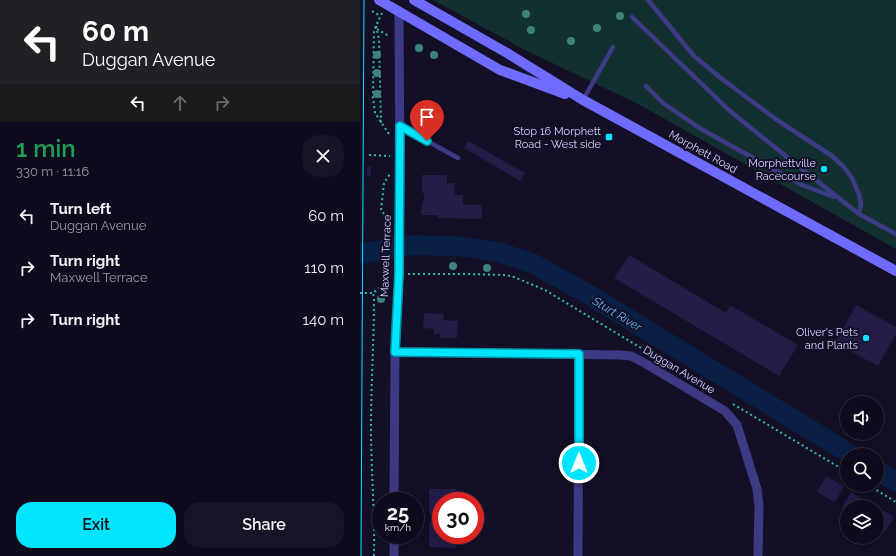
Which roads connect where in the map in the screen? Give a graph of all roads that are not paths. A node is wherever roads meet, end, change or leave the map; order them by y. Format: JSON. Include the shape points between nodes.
{"nodes":[{"id":1,"x":379,"y":0,"type":"edge"},
{"id":2,"x":414,"y":0,"type":"edge"},
{"id":3,"x":648,"y":0,"type":"edge"},
{"id":4,"x":399,"y":11,"type":"junction"},
{"id":5,"x":632,"y":17,"type":"dead end"},
{"id":6,"x":613,"y":47,"type":"dead end"},
{"id":7,"x":646,"y":86,"type":"dead end"},
{"id":8,"x":583,"y":100,"type":"junction"},
{"id":9,"x":400,"y":126,"type":"junction"},
{"id":10,"x":458,"y":158,"type":"dead end"},
{"id":11,"x":839,"y":198,"type":"junction"},
{"id":12,"x":859,"y":214,"type":"junction"},
{"id":13,"x":896,"y":234,"type":"edge"},
{"id":14,"x":896,"y":271,"type":"edge"},
{"id":15,"x":395,"y":352,"type":"junction"},
{"id":16,"x":579,"y":354,"type":"junction"},
{"id":17,"x":394,"y":492,"type":"edge"},
{"id":18,"x":394,"y":544,"type":"edge"},
{"id":19,"x":394,"y":556,"type":"edge"},
{"id":20,"x":578,"y":556,"type":"edge"},
{"id":21,"x":758,"y":556,"type":"edge"}],
"edges":[{"from":1,"to":4,"type":"main road","name":"Morphett Road"},
{"from":2,"to":8,"type":"main road","name":"Morphett Road"},
{"from":3,"to":12,"type":"lane","via":[[694,56],[777,120],[832,156],[844,167],[859,194]]},
{"from":4,"to":8,"type":"main road","name":"Morphett Road","via":[[500,70]]},
{"from":4,"to":9,"type":"street","name":"Maxwell Terrace"},
{"from":5,"to":11,"type":"lane","via":[[730,111]]},
{"from":6,"to":8,"type":"lane"},
{"from":7,"to":11,"type":"lane","via":[[663,103],[701,129],[802,185]]},
{"from":8,"to":14,"type":"main road","name":"Morphett Road"},
{"from":9,"to":10,"type":"lane"},
{"from":9,"to":15,"type":"street","name":"Maxwell Terrace","via":[[395,229],[399,262]]},
{"from":11,"to":12,"type":"lane"},
{"from":12,"to":13,"type":"lane"},
{"from":15,"to":16,"type":"street","name":"Duggan Avenue"},
{"from":15,"to":17,"type":"street","name":"Maxwell Terrace"},
{"from":16,"to":20,"type":"street"},
{"from":16,"to":21,"type":"street","name":"Duggan Avenue","via":[[631,356],[725,411],[737,425],[757,489]]},
{"from":18,"to":19,"type":"street"}]}
